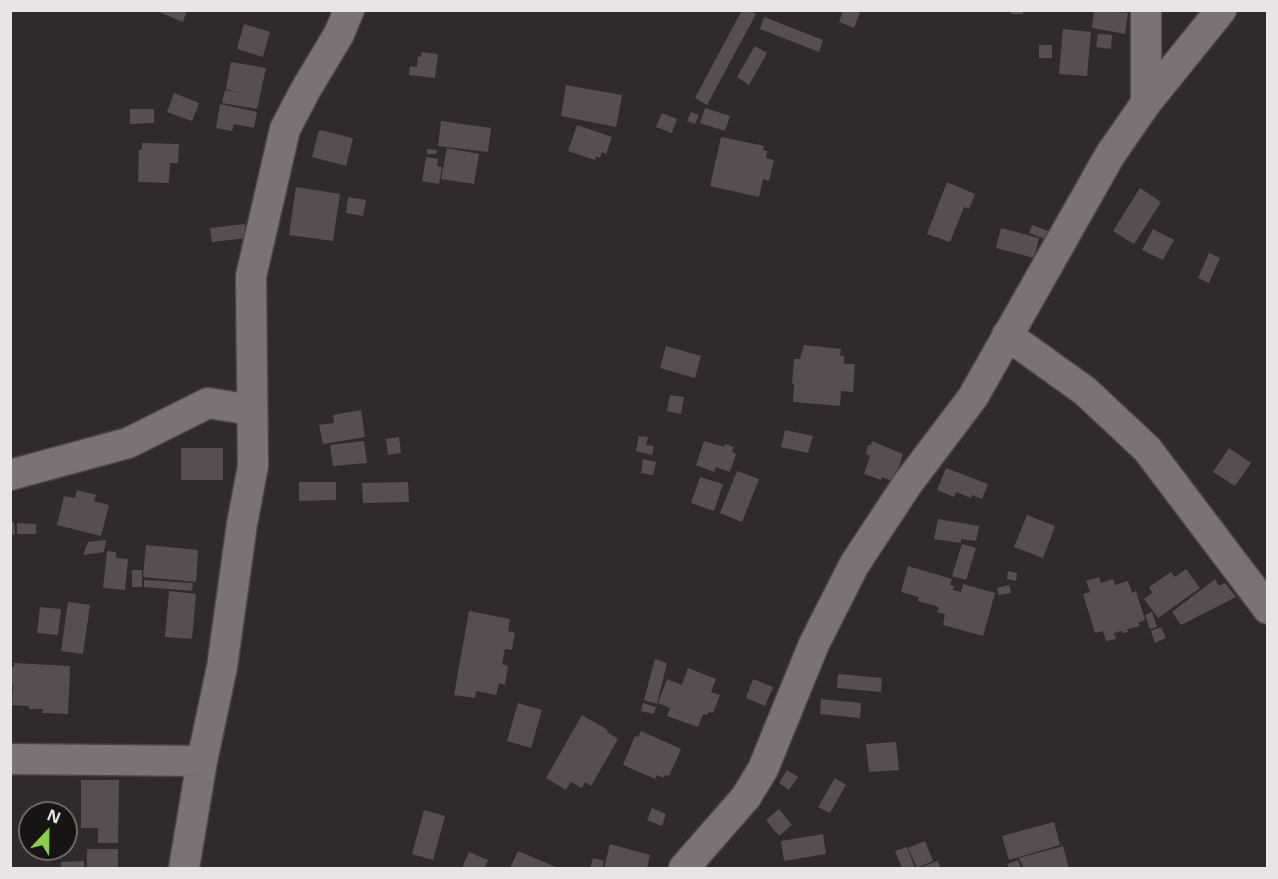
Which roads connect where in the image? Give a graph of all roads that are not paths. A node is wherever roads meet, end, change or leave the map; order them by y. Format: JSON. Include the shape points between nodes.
{"nodes":[{"id":1,"x":349,"y":10,"type":"edge"},
{"id":2,"x":1146,"y":10,"type":"edge"},
{"id":3,"x":1221,"y":10,"type":"edge"},
{"id":4,"x":1146,"y":103,"type":"junction"},
{"id":5,"x":1007,"y":335,"type":"junction"},
{"id":6,"x":252,"y":410,"type":"junction"},
{"id":7,"x":10,"y":475,"type":"edge"},
{"id":8,"x":1268,"y":609,"type":"edge"},
{"id":9,"x":10,"y":759,"type":"edge"},
{"id":10,"x":202,"y":761,"type":"junction"},
{"id":11,"x":184,"y":868,"type":"edge"},
{"id":12,"x":684,"y":868,"type":"edge"}],
"edges":[{"from":1,"to":6,"type":"street","via":[[285,129],[274,169],[251,276]]},
{"from":2,"to":4,"type":"street"},
{"from":3,"to":4,"type":"street"},
{"from":4,"to":5,"type":"street","via":[[1110,155]]},
{"from":5,"to":8,"type":"street","via":[[1085,391],[1147,449]]},
{"from":5,"to":12,"type":"street","via":[[973,397],[908,483],[854,565],[814,644],[763,769],[746,797]]},
{"from":6,"to":7,"type":"street","via":[[208,403],[128,443]]},
{"from":6,"to":10,"type":"street","via":[[253,466],[222,667]]},
{"from":9,"to":10,"type":"street"},
{"from":10,"to":11,"type":"street"}]}
